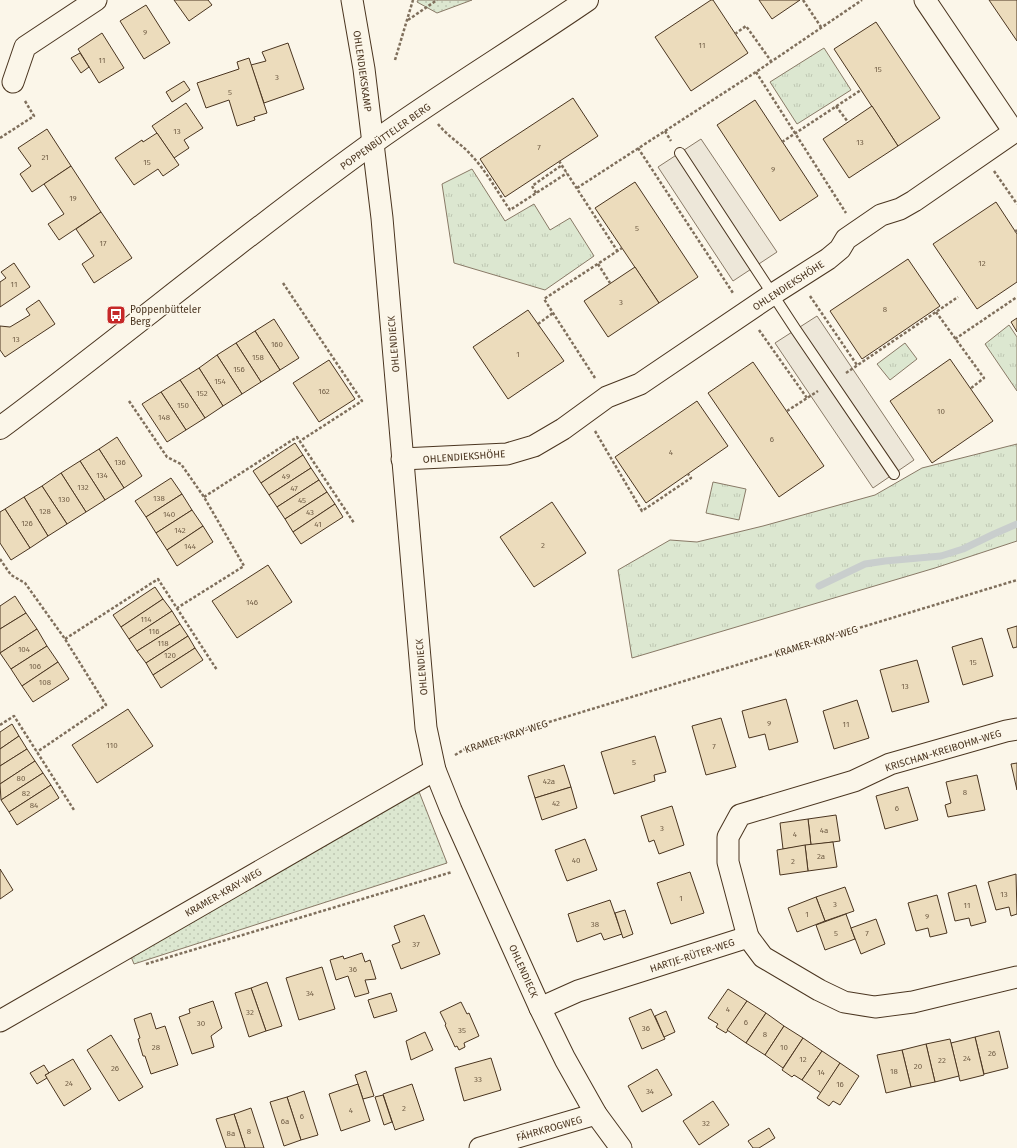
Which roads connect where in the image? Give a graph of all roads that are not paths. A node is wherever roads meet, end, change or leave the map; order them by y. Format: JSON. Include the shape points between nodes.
{"nodes":[{"id":1,"x":96,"y":0,"type":"edge"},
{"id":2,"x":352,"y":0,"type":"edge"},
{"id":3,"x":587,"y":0,"type":"edge"},
{"id":4,"x":925,"y":0,"type":"edge"},
{"id":5,"x":13,"y":82,"type":"road end"},
{"id":6,"x":1016,"y":133,"type":"edge"},
{"id":7,"x":373,"y":143,"type":"junction"},
{"id":8,"x":680,"y":153,"type":"dead end"},
{"id":9,"x":773,"y":294,"type":"junction"},
{"id":10,"x":0,"y":428,"type":"edge"},
{"id":11,"x":402,"y":459,"type":"junction"},
{"id":12,"x":894,"y":474,"type":"dead end"},
{"id":13,"x":1017,"y":729,"type":"edge"},
{"id":14,"x":435,"y":770,"type":"junction"},
{"id":15,"x":748,"y":937,"type":"junction"},
{"id":16,"x":1017,"y":977,"type":"edge"},
{"id":17,"x":540,"y":1008,"type":"junction"},
{"id":18,"x":0,"y":1021,"type":"edge"},
{"id":19,"x":596,"y":1114,"type":"junction"},
{"id":20,"x":480,"y":1148,"type":"edge"},
{"id":21,"x":621,"y":1148,"type":"edge"}],
"edges":[{"from":1,"to":5,"type":"street","via":[[25,47]]},
{"from":2,"to":7,"type":"street","name":"OHLENDIEKSKAMP"},
{"from":3,"to":7,"type":"main road","name":"POPPENBÜTTELER BERG"},
{"from":4,"to":6,"type":"street","name":"OHLENDIEKSHÖHE"},
{"from":6,"to":9,"type":"street","name":"OHLENDIEKSHÖHE","via":[[914,201],[881,215],[858,230],[828,259]]},
{"from":7,"to":10,"type":"main road","name":"POPPENBÜTTELER BERG"},
{"from":7,"to":11,"type":"street","name":"OHLENDIECK"},
{"from":8,"to":9,"type":"lane"},
{"from":9,"to":11,"type":"street","name":"OHLENDIEKSHÖHE","via":[[640,384],[607,397],[563,429],[534,446],[507,454]]},
{"from":9,"to":12,"type":"lane"},
{"from":11,"to":14,"type":"street","name":"OHLENDIECK","via":[[426,728]]},
{"from":13,"to":15,"type":"street","name":"KRISCHAN-KREIBOHM-WEG","via":[[890,764],[854,781],[740,815],[728,837],[728,862]]},
{"from":14,"to":17,"type":"street","name":"OHLENDIECK"},
{"from":14,"to":18,"type":"street","name":"KRAMER-KRAY-WEG"},
{"from":15,"to":16,"type":"street","name":"HARTJE-RÜTER-WEG","via":[[763,956],[819,990],[844,1002],[875,1007],[913,1002]]},
{"from":15,"to":17,"type":"street","name":"HARTJE-RÜTER-WEG","via":[[578,991]]},
{"from":17,"to":19,"type":"street","name":"OHLENDIECK"},
{"from":19,"to":20,"type":"street","name":"FÄHRKROGWEG"},
{"from":19,"to":21,"type":"street","name":"OHLENDIECK"}]}
